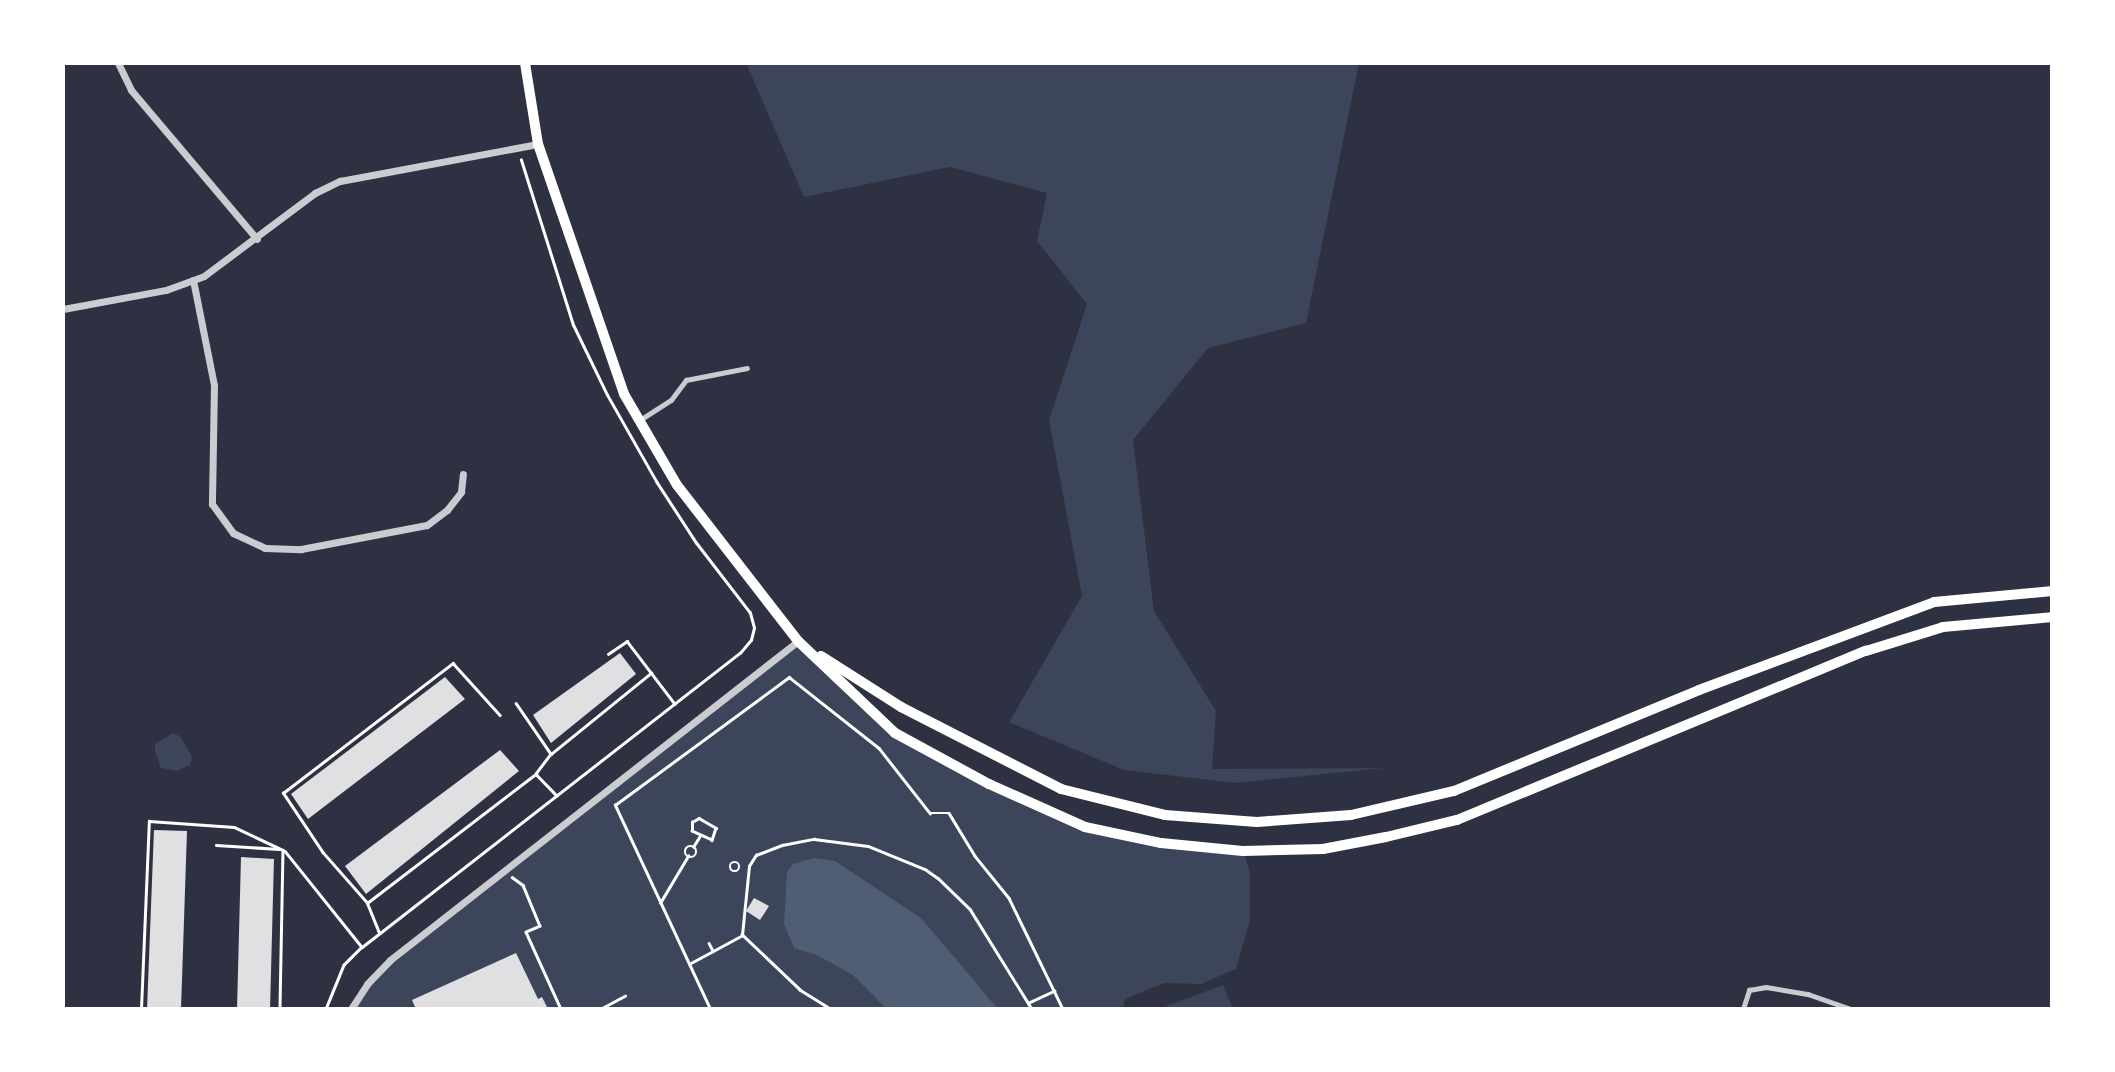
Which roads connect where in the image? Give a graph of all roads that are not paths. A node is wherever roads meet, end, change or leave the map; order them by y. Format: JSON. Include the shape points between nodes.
{"nodes":[{"id":1,"x":118,"y":63,"type":"edge"},
{"id":2,"x":525,"y":63,"type":"edge"},
{"id":3,"x":538,"y":144,"type":"junction"},
{"id":4,"x":257,"y":239,"type":"junction"},
{"id":5,"x":193,"y":280,"type":"junction"},
{"id":6,"x":63,"y":309,"type":"edge"},
{"id":7,"x":747,"y":368,"type":"dead end"},
{"id":8,"x":639,"y":421,"type":"junction"},
{"id":9,"x":463,"y":474,"type":"dead end"},
{"id":10,"x":2052,"y":591,"type":"edge"},
{"id":11,"x":2052,"y":617,"type":"edge"},
{"id":12,"x":798,"y":642,"type":"junction"},
{"id":13,"x":351,"y":1009,"type":"edge"},
{"id":14,"x":1743,"y":1009,"type":"edge"},
{"id":15,"x":1851,"y":1009,"type":"edge"}],
"edges":[{"from":1,"to":4,"type":"street","via":[[131,90]]},
{"from":2,"to":3,"type":"main road"},
{"from":3,"to":4,"type":"street","via":[[340,181],[315,193]]},
{"from":3,"to":8,"type":"main road","via":[[624,394]]},
{"from":4,"to":5,"type":"street"},
{"from":5,"to":6,"type":"street","via":[[166,290]]},
{"from":5,"to":9,"type":"street","via":[[214,385],[212,503],[233,533],[265,548],[301,549],[427,525],[461,492]]},
{"from":7,"to":8,"type":"lane","via":[[686,380],[671,400]]},
{"from":8,"to":12,"type":"main road","via":[[677,485]]},
{"from":10,"to":12,"type":"main road","via":[[1934,602],[1699,690],[1454,790],[1351,816],[1257,821],[1165,815],[1061,789],[901,707]]},
{"from":11,"to":12,"type":"main road","via":[[1942,627],[1879,647],[1457,820],[1309,850],[1242,851],[1161,843],[1086,827],[989,784],[895,733]]},
{"from":12,"to":13,"type":"street","via":[[383,966]]},
{"from":14,"to":15,"type":"lane","via":[[1753,987],[1808,994]]}]}
